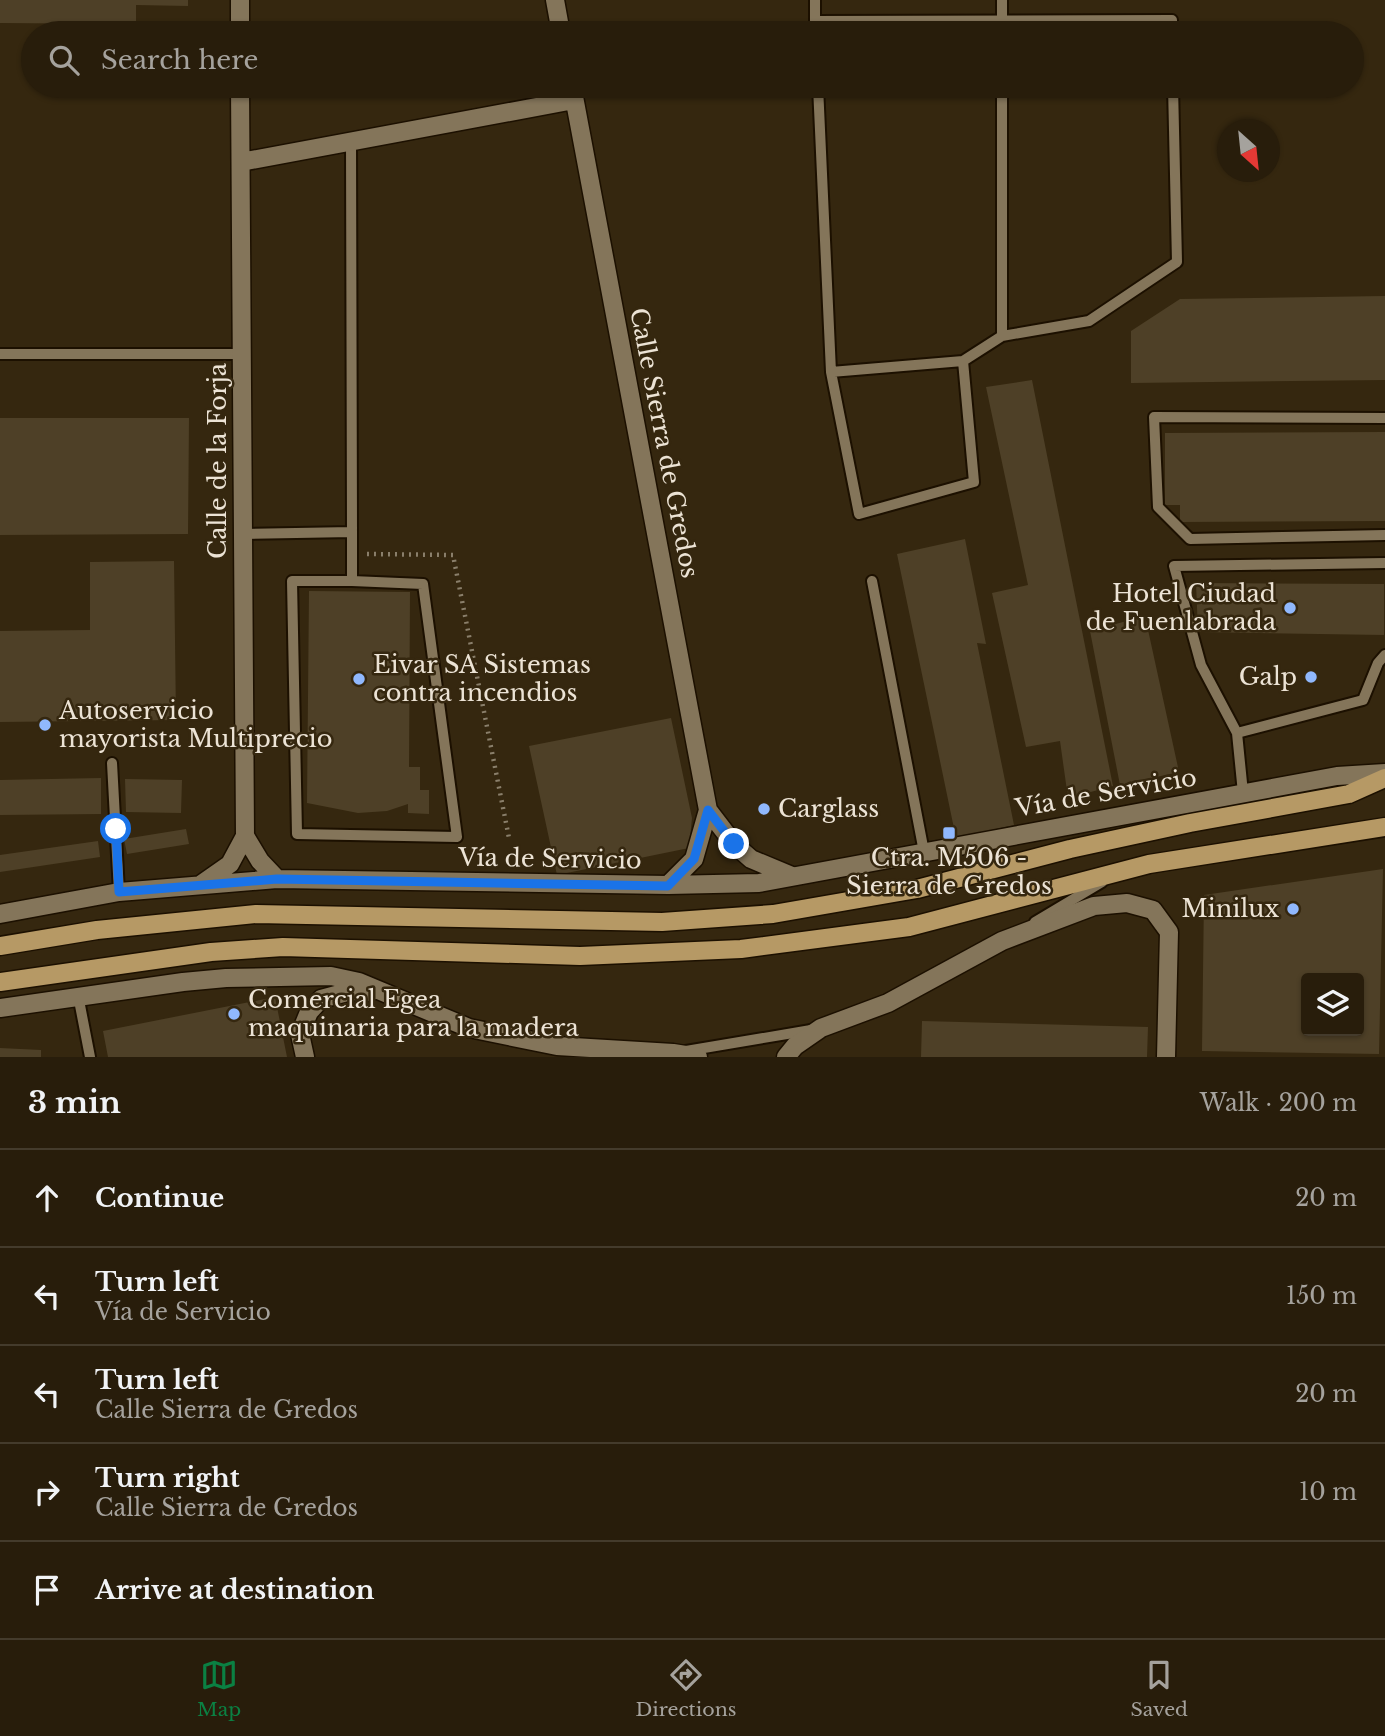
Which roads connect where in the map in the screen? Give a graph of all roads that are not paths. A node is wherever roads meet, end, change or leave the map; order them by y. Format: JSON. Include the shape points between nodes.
{"nodes":[{"id":1,"x":240,"y":0,"type":"edge"},
{"id":2,"x":555,"y":0,"type":"edge"},
{"id":3,"x":815,"y":0,"type":"edge"},
{"id":4,"x":1002,"y":0,"type":"edge"},
{"id":5,"x":1002,"y":20,"type":"junction"},
{"id":6,"x":240,"y":21,"type":"edge"},
{"id":7,"x":559,"y":21,"type":"edge"},
{"id":8,"x":815,"y":21,"type":"joint"},
{"id":9,"x":1172,"y":21,"type":"edge"},
{"id":10,"x":240,"y":98,"type":"edge"},
{"id":11,"x":550,"y":98,"type":"edge"},
{"id":12,"x":574,"y":98,"type":"edge"},
{"id":13,"x":819,"y":98,"type":"edge"},
{"id":14,"x":1002,"y":98,"type":"edge"},
{"id":15,"x":1173,"y":98,"type":"edge"},
{"id":16,"x":351,"y":141,"type":"junction"},
{"id":17,"x":241,"y":162,"type":"junction"},
{"id":18,"x":1002,"y":336,"type":"junction"},
{"id":19,"x":0,"y":354,"type":"edge"},
{"id":20,"x":242,"y":354,"type":"junction"},
{"id":21,"x":963,"y":361,"type":"junction"},
{"id":22,"x":831,"y":372,"type":"junction"},
{"id":23,"x":1385,"y":418,"type":"edge"},
{"id":24,"x":352,"y":532,"type":"junction"},
{"id":25,"x":243,"y":534,"type":"junction"},
{"id":26,"x":1385,"y":535,"type":"edge"},
{"id":27,"x":1385,"y":563,"type":"edge"},
{"id":28,"x":352,"y":581,"type":"junction"},
{"id":29,"x":872,"y":581,"type":"dead end"},
{"id":30,"x":1385,"y":655,"type":"edge"},
{"id":31,"x":1237,"y":733,"type":"junction"},
{"id":32,"x":112,"y":764,"type":"dead end"},
{"id":33,"x":1385,"y":775,"type":"edge"},
{"id":34,"x":1243,"y":793,"type":"junction"},
{"id":35,"x":708,"y":810,"type":"junction"},
{"id":36,"x":1385,"y":827,"type":"edge"},
{"id":37,"x":245,"y":836,"type":"junction"},
{"id":38,"x":924,"y":852,"type":"junction"},
{"id":39,"x":1116,"y":873,"type":"junction"},
{"id":40,"x":792,"y":876,"type":"junction"},
{"id":41,"x":277,"y":879,"type":"junction"},
{"id":42,"x":200,"y":885,"type":"junction"},
{"id":43,"x":668,"y":886,"type":"junction"},
{"id":44,"x":119,"y":892,"type":"junction"},
{"id":45,"x":0,"y":914,"type":"edge"},
{"id":46,"x":1002,"y":941,"type":"junction"},
{"id":47,"x":0,"y":946,"type":"edge"},
{"id":48,"x":0,"y":982,"type":"edge"},
{"id":49,"x":380,"y":992,"type":"junction"},
{"id":50,"x":78,"y":995,"type":"junction"},
{"id":51,"x":0,"y":1008,"type":"edge"},
{"id":52,"x":821,"y":1028,"type":"junction"},
{"id":53,"x":673,"y":1053,"type":"junction"},
{"id":54,"x":90,"y":1057,"type":"edge"},
{"id":55,"x":304,"y":1057,"type":"edge"},
{"id":56,"x":698,"y":1057,"type":"edge"},
{"id":57,"x":786,"y":1057,"type":"edge"},
{"id":58,"x":1166,"y":1057,"type":"edge"}],
"edges":[{"from":1,"to":6,"type":"street"},
{"from":2,"to":7,"type":"street"},
{"from":3,"to":8,"type":"lane"},
{"from":4,"to":5,"type":"lane"},
{"from":5,"to":8,"type":"lane"},
{"from":5,"to":9,"type":"lane"},
{"from":10,"to":17,"type":"street","name":"Calle de la Forja"},
{"from":11,"to":16,"type":"street"},
{"from":12,"to":35,"type":"street","name":"Calle Sierra de Gredos"},
{"from":13,"to":22,"type":"lane"},
{"from":14,"to":18,"type":"lane"},
{"from":15,"to":18,"type":"lane","via":[[1177,262],[1088,321]]},
{"from":16,"to":17,"type":"street"},
{"from":16,"to":24,"type":"lane"},
{"from":17,"to":20,"type":"street","name":"Calle de la Forja"},
{"from":18,"to":21,"type":"lane"},
{"from":19,"to":20,"type":"lane"},
{"from":20,"to":25,"type":"street","name":"Calle de la Forja"},
{"from":21,"to":22,"type":"lane"},
{"from":21,"to":22,"type":"lane","via":[[974,482],[859,514]]},
{"from":23,"to":26,"type":"lane","via":[[1154,417],[1158,507],[1190,538]]},
{"from":24,"to":25,"type":"lane"},
{"from":24,"to":28,"type":"lane"},
{"from":25,"to":37,"type":"street","name":"Calle de la Forja"},
{"from":27,"to":31,"type":"lane","via":[[1174,566],[1200,665]]},
{"from":28,"to":28,"type":"lane","via":[[292,581],[297,834],[457,837],[424,584]]},
{"from":29,"to":38,"type":"lane"},
{"from":30,"to":31,"type":"lane","via":[[1363,700]]},
{"from":31,"to":34,"type":"lane"},
{"from":32,"to":44,"type":"lane"},
{"from":33,"to":34,"type":"street","name":"Vía de Servicio","via":[[1337,776]]},
{"from":33,"to":47,"type":"main road","via":[[1349,794],[1070,849],[917,889],[773,914],[662,922],[256,914],[97,930]]},
{"from":34,"to":38,"type":"street","name":"Vía de Servicio"},
{"from":35,"to":40,"type":"street","name":"Calle Sierra de Gredos","via":[[751,859]]},
{"from":35,"to":43,"type":"street","name":"Calle Sierra de Gredos","via":[[694,859]]},
{"from":36,"to":39,"type":"main road"},
{"from":37,"to":41,"type":"street"},
{"from":37,"to":42,"type":"street","via":[[230,864]]},
{"from":38,"to":40,"type":"street","name":"Vía de Servicio"},
{"from":39,"to":46,"type":"lane"},
{"from":39,"to":48,"type":"main road","via":[[909,926],[741,949],[580,956],[284,947],[211,951]]},
{"from":40,"to":43,"type":"street","name":"Vía de Servicio","via":[[759,883]]},
{"from":41,"to":42,"type":"street","name":"Vía de Servicio"},
{"from":41,"to":43,"type":"street","name":"Vía de Servicio"},
{"from":42,"to":44,"type":"street","name":"Vía de Servicio"},
{"from":44,"to":45,"type":"street","name":"Vía de Servicio"},
{"from":46,"to":52,"type":"street","via":[[888,1003]]},
{"from":46,"to":58,"type":"street","via":[[1094,906],[1127,903],[1153,910],[1169,932]]},
{"from":49,"to":50,"type":"street","via":[[331,976],[226,978]]},
{"from":49,"to":53,"type":"street","via":[[469,1028],[557,1046]]},
{"from":49,"to":55,"type":"street","via":[[351,991],[321,999],[309,1012],[300,1034]]},
{"from":50,"to":51,"type":"street"},
{"from":50,"to":54,"type":"lane"},
{"from":52,"to":53,"type":"lane"},
{"from":52,"to":57,"type":"street"},
{"from":53,"to":56,"type":"street"}]}
